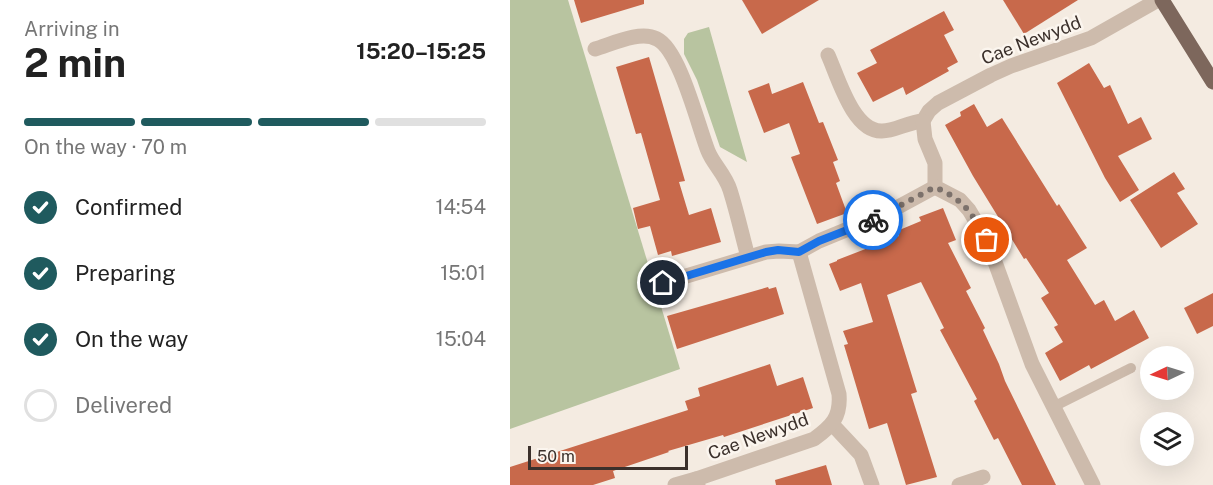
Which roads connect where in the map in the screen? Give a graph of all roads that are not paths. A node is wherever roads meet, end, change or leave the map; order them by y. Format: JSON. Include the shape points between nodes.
{"nodes":[{"id":1,"x":1158,"y":0,"type":"edge"},
{"id":2,"x":1162,"y":0,"type":"edge"},
{"id":3,"x":595,"y":49,"type":"dead end"},
{"id":4,"x":828,"y":55,"type":"dead end"},
{"id":5,"x":1213,"y":82,"type":"edge"},
{"id":6,"x":923,"y":121,"type":"junction"},
{"id":7,"x":935,"y":187,"type":"junction"},
{"id":8,"x":799,"y":252,"type":"junction"},
{"id":9,"x":748,"y":257,"type":"junction"},
{"id":10,"x":663,"y":283,"type":"dead end"},
{"id":11,"x":1131,"y":368,"type":"dead end"},
{"id":12,"x":1053,"y":407,"type":"junction"},
{"id":13,"x":832,"y":424,"type":"junction"},
{"id":14,"x":983,"y":477,"type":"dead end"},
{"id":15,"x":697,"y":482,"type":"edge"},
{"id":16,"x":675,"y":485,"type":"edge"},
{"id":17,"x":872,"y":485,"type":"edge"},
{"id":18,"x":959,"y":485,"type":"edge"},
{"id":19,"x":1093,"y":485,"type":"edge"}],
"edges":[{"from":1,"to":6,"type":"street","name":"Cae Newydd","via":[[1091,38],[991,75],[938,103]]},
{"from":2,"to":5,"type":"main road"},
{"from":3,"to":9,"type":"street","via":[[644,35],[658,39],[669,50],[687,88],[709,154],[730,189]]},
{"from":4,"to":6,"type":"street","via":[[856,116],[870,129],[887,131]]},
{"from":6,"to":7,"type":"street","via":[[925,139],[935,163]]},
{"from":7,"to":8,"type":"street"},
{"from":7,"to":12,"type":"street","via":[[960,200],[987,240],[1032,364]]},
{"from":8,"to":9,"type":"street","via":[[778,250]]},
{"from":8,"to":13,"type":"street","name":"Cae Newydd","via":[[838,394],[840,408]]},
{"from":9,"to":10,"type":"street"},
{"from":11,"to":12,"type":"lane"},
{"from":12,"to":19,"type":"street"},
{"from":13,"to":15,"type":"street","name":"Cae Newydd","via":[[814,439]]},
{"from":13,"to":17,"type":"street","name":"Cae Newydd","via":[[857,448]]},
{"from":14,"to":18,"type":"street"},
{"from":15,"to":16,"type":"street","name":"Cae Newydd"}]}
